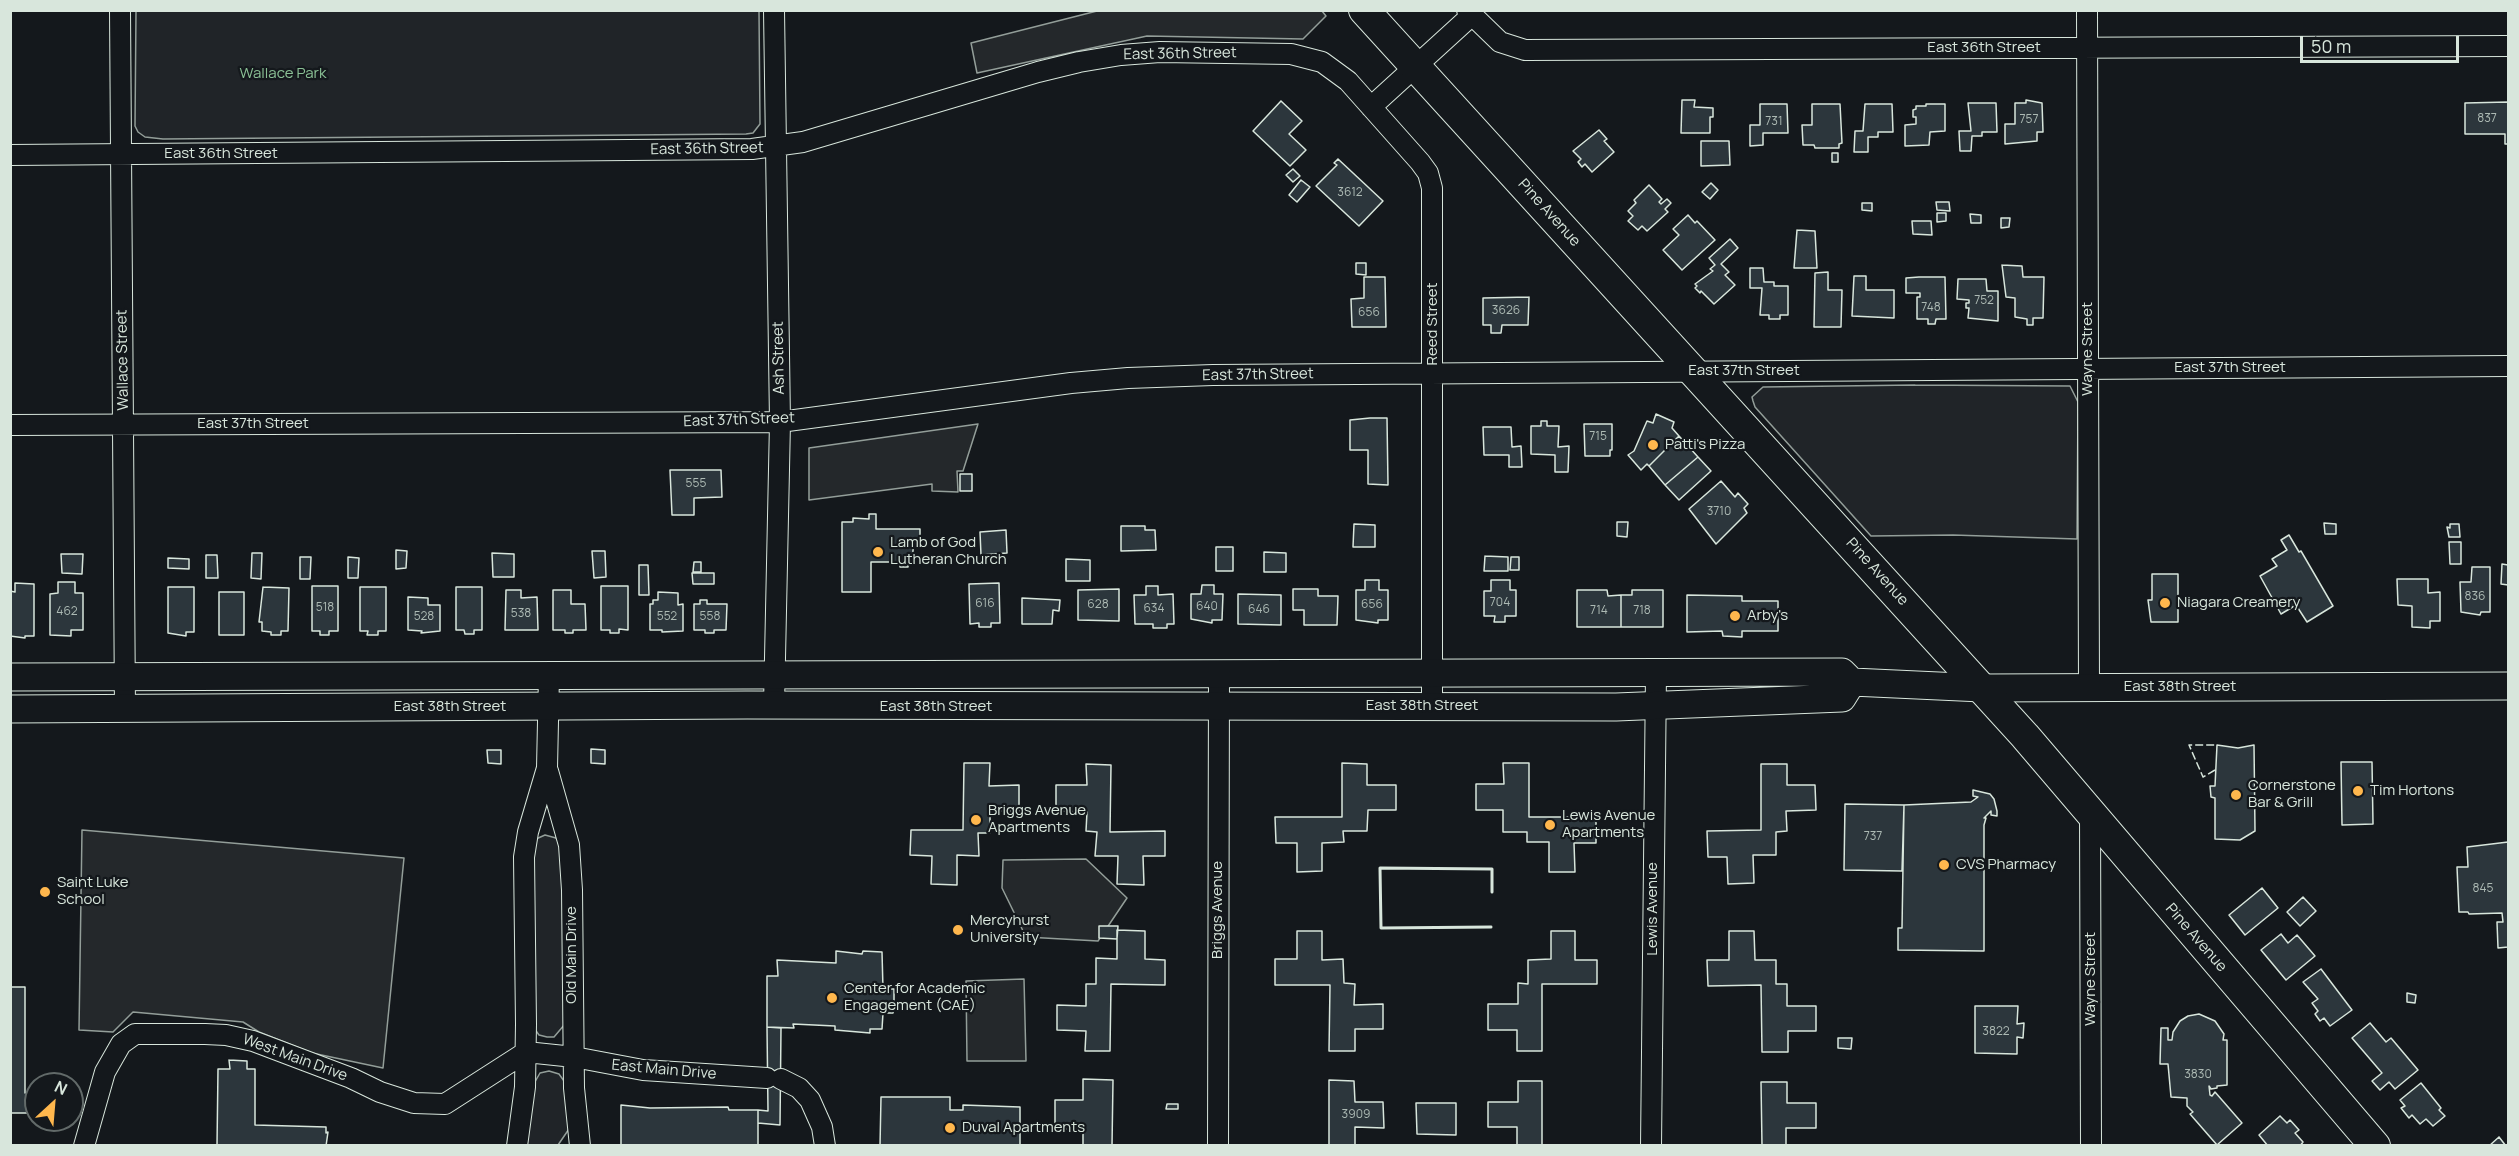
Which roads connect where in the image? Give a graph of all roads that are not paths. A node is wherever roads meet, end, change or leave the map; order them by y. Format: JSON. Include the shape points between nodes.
{"nodes":[{"id":1,"x":120,"y":10,"type":"edge"},
{"id":2,"x":774,"y":10,"type":"edge"},
{"id":3,"x":1364,"y":10,"type":"edge"},
{"id":4,"x":2087,"y":10,"type":"edge"},
{"id":5,"x":1469,"y":13,"type":"edge"},
{"id":6,"x":2508,"y":46,"type":"edge"},
{"id":7,"x":2087,"y":48,"type":"junction"},
{"id":8,"x":1415,"y":67,"type":"junction"},
{"id":9,"x":1371,"y":107,"type":"junction"},
{"id":10,"x":776,"y":147,"type":"junction"},
{"id":11,"x":120,"y":154,"type":"junction"},
{"id":12,"x":10,"y":155,"type":"edge"},
{"id":13,"x":2508,"y":366,"type":"edge"},
{"id":14,"x":2088,"y":370,"type":"junction"},
{"id":15,"x":1693,"y":371,"type":"junction"},
{"id":16,"x":1433,"y":373,"type":"junction"},
{"id":17,"x":780,"y":422,"type":"junction"},
{"id":18,"x":10,"y":425,"type":"edge"},
{"id":19,"x":123,"y":425,"type":"junction"},
{"id":20,"x":1656,"y":673,"type":"junction"},
{"id":21,"x":774,"y":674,"type":"junction"},
{"id":22,"x":1219,"y":674,"type":"junction"},
{"id":23,"x":1432,"y":674,"type":"junction"},
{"id":24,"x":549,"y":675,"type":"junction"},
{"id":25,"x":126,"y":676,"type":"junction"},
{"id":26,"x":10,"y":677,"type":"edge"},
{"id":27,"x":1852,"y":682,"type":"junction"},
{"id":28,"x":2508,"y":686,"type":"edge"},
{"id":29,"x":2089,"y":687,"type":"junction"},
{"id":30,"x":1982,"y":688,"type":"junction"},
{"id":31,"x":774,"y":705,"type":"junction"},
{"id":32,"x":549,"y":706,"type":"junction"},
{"id":33,"x":1432,"y":706,"type":"junction"},
{"id":34,"x":1655,"y":706,"type":"junction"},
{"id":35,"x":1218,"y":707,"type":"junction"},
{"id":36,"x":10,"y":709,"type":"edge"},
{"id":37,"x":125,"y":709,"type":"junction"},
{"id":38,"x":547,"y":768,"type":"junction"},
{"id":39,"x":2090,"y":813,"type":"junction"},
{"id":40,"x":526,"y":1053,"type":"junction"},
{"id":41,"x":574,"y":1057,"type":"junction"},
{"id":42,"x":84,"y":1146,"type":"edge"},
{"id":43,"x":517,"y":1146,"type":"edge"},
{"id":44,"x":580,"y":1146,"type":"edge"},
{"id":45,"x":825,"y":1146,"type":"edge"},
{"id":46,"x":1218,"y":1146,"type":"edge"},
{"id":47,"x":1651,"y":1146,"type":"edge"},
{"id":48,"x":2091,"y":1146,"type":"edge"},
{"id":49,"x":2375,"y":1146,"type":"edge"}],
"edges":[{"from":1,"to":11,"type":"street","name":"Wallace Street"},
{"from":2,"to":10,"type":"street","name":"Ash Street"},
{"from":3,"to":8,"type":"main road","name":"Pine Avenue"},
{"from":4,"to":7,"type":"street","name":"Wayne Street"},
{"from":5,"to":7,"type":"street","name":"East 36th Street","via":[[1500,42],[1525,50]]},
{"from":5,"to":8,"type":"street"},
{"from":6,"to":7,"type":"street","name":"East 36th Street"},
{"from":7,"to":14,"type":"street","name":"Wayne Street"},
{"from":8,"to":9,"type":"street"},
{"from":8,"to":15,"type":"main road","name":"Pine Avenue"},
{"from":9,"to":10,"type":"street","name":"East 36th Street","via":[[1336,70],[1308,56],[1160,52],[1079,62]]},
{"from":9,"to":16,"type":"street","name":"Reed Street","via":[[1420,162],[1432,188]]},
{"from":10,"to":11,"type":"street","name":"East 36th Street"},
{"from":10,"to":17,"type":"street","name":"Ash Street"},
{"from":11,"to":12,"type":"street","name":"East 36th Street"},
{"from":11,"to":19,"type":"street","name":"Wallace Street"},
{"from":13,"to":14,"type":"street","name":"East 37th Street"},
{"from":14,"to":15,"type":"street","name":"East 37th Street"},
{"from":14,"to":29,"type":"street","name":"Wayne Street"},
{"from":15,"to":16,"type":"street","name":"East 37th Street"},
{"from":15,"to":30,"type":"main road","name":"Pine Avenue"},
{"from":16,"to":17,"type":"street","name":"East 37th Street","via":[[1128,378]]},
{"from":16,"to":23,"type":"street","name":"Reed Street"},
{"from":17,"to":19,"type":"street","name":"East 37th Street"},
{"from":17,"to":21,"type":"street","name":"Ash Street"},
{"from":18,"to":19,"type":"street","name":"East 37th Street"},
{"from":19,"to":25,"type":"street","name":"Wallace Street"},
{"from":20,"to":23,"type":"main road","name":"East 38th Street"},
{"from":20,"to":27,"type":"main road","name":"East 38th Street","via":[[1842,672]]},
{"from":20,"to":34,"type":"street","name":"Lewis Avenue"},
{"from":21,"to":22,"type":"main road","name":"East 38th Street"},
{"from":21,"to":24,"type":"main road","name":"East 38th Street"},
{"from":21,"to":31,"type":"street","name":"Ash Street"},
{"from":22,"to":23,"type":"main road","name":"East 38th Street"},
{"from":22,"to":35,"type":"street","name":"Briggs Avenue"},
{"from":23,"to":33,"type":"street","name":"Reed Street"},
{"from":24,"to":25,"type":"main road","name":"East 38th Street"},
{"from":24,"to":32,"type":"street","name":"Old Main Drive"},
{"from":25,"to":26,"type":"main road","name":"East 38th Street"},
{"from":25,"to":37,"type":"street","name":"Wallace Street"},
{"from":27,"to":30,"type":"main road","name":"East 38th Street"},
{"from":27,"to":34,"type":"main road","name":"East 38th Street","via":[[1842,698]]},
{"from":28,"to":29,"type":"main road","name":"East 38th Street"},
{"from":29,"to":30,"type":"main road","name":"East 38th Street"},
{"from":30,"to":39,"type":"main road","name":"Pine Avenue"},
{"from":31,"to":32,"type":"main road","name":"East 38th Street"},
{"from":31,"to":35,"type":"main road","name":"East 38th Street"},
{"from":32,"to":37,"type":"main road","name":"East 38th Street"},
{"from":32,"to":38,"type":"street","name":"Old Main Drive"},
{"from":33,"to":34,"type":"main road","name":"East 38th Street"},
{"from":33,"to":35,"type":"main road","name":"East 38th Street"},
{"from":34,"to":47,"type":"street","name":"Lewis Avenue"},
{"from":35,"to":46,"type":"street","name":"Briggs Avenue"},
{"from":36,"to":37,"type":"main road","name":"East 38th Street"},
{"from":38,"to":40,"type":"street","name":"Old Main Drive","via":[[524,857]]},
{"from":38,"to":41,"type":"street","name":"Old Main Drive","via":[[569,845]]},
{"from":39,"to":48,"type":"street","name":"Wayne Street"},
{"from":39,"to":49,"type":"main road","name":"Pine Avenue"},
{"from":40,"to":41,"type":"street","name":"East Main Drive"},
{"from":40,"to":42,"type":"street","name":"West Main Drive","via":[[445,1104],[414,1103],[249,1040],[226,1035],[135,1034],[121,1044],[105,1072]]},
{"from":40,"to":43,"type":"street","name":"Old Main Drive"},
{"from":41,"to":44,"type":"street","name":"Old Main Drive"},
{"from":41,"to":45,"type":"street","name":"East Main Drive","via":[[643,1070],[774,1078],[799,1088],[810,1100]]}]}
